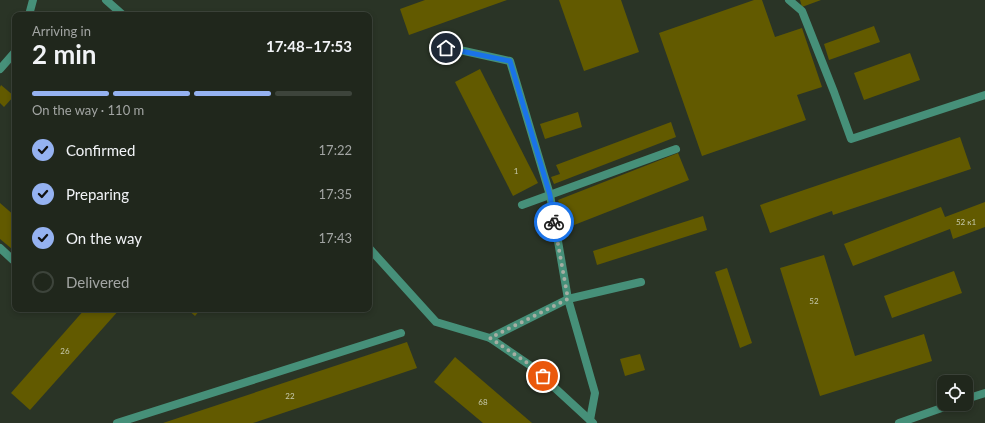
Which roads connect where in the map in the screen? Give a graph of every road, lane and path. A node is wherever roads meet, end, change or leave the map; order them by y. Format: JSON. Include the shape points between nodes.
{"nodes":[{"id":1,"x":33,"y":0,"type":"edge"},
{"id":2,"x":106,"y":0,"type":"edge"},
{"id":3,"x":789,"y":0,"type":"edge"},
{"id":4,"x":30,"y":12,"type":"edge"},
{"id":5,"x":120,"y":12,"type":"edge"},
{"id":6,"x":446,"y":48,"type":"dead end"},
{"id":7,"x":12,"y":55,"type":"edge"},
{"id":8,"x":0,"y":69,"type":"edge"},
{"id":9,"x":985,"y":95,"type":"edge"},
{"id":10,"x":676,"y":149,"type":"dead end"},
{"id":11,"x":550,"y":195,"type":"junction"},
{"id":12,"x":522,"y":205,"type":"dead end"},
{"id":13,"x":0,"y":248,"type":"edge"},
{"id":14,"x":372,"y":251,"type":"edge"},
{"id":15,"x":12,"y":259,"type":"edge"},
{"id":16,"x":641,"y":282,"type":"dead end"},
{"id":17,"x":568,"y":299,"type":"junction"},
{"id":18,"x":401,"y":333,"type":"dead end"},
{"id":19,"x":490,"y":338,"type":"junction"},
{"id":20,"x":985,"y":393,"type":"edge"},
{"id":21,"x":973,"y":397,"type":"edge"},
{"id":22,"x":937,"y":410,"type":"edge"},
{"id":23,"x":591,"y":422,"type":"edge"},
{"id":24,"x":117,"y":423,"type":"edge"},
{"id":25,"x":899,"y":423,"type":"edge"}],
"edges":[{"from":1,"to":4,"type":"street"},
{"from":2,"to":5,"type":"street"},
{"from":3,"to":9,"type":"street","via":[[802,11],[851,139]]},
{"from":6,"to":11,"type":"street","via":[[510,61]]},
{"from":7,"to":8,"type":"street"},
{"from":10,"to":11,"type":"street"},
{"from":11,"to":12,"type":"street"},
{"from":11,"to":17,"type":"street"},
{"from":13,"to":15,"type":"street"},
{"from":14,"to":19,"type":"street","via":[[436,322]]},
{"from":16,"to":17,"type":"street"},
{"from":17,"to":19,"type":"street"},
{"from":17,"to":23,"type":"street","via":[[595,393]]},
{"from":18,"to":24,"type":"street"},
{"from":19,"to":23,"type":"street","via":[[532,366]]},
{"from":20,"to":21,"type":"street"},
{"from":22,"to":25,"type":"street"}]}
